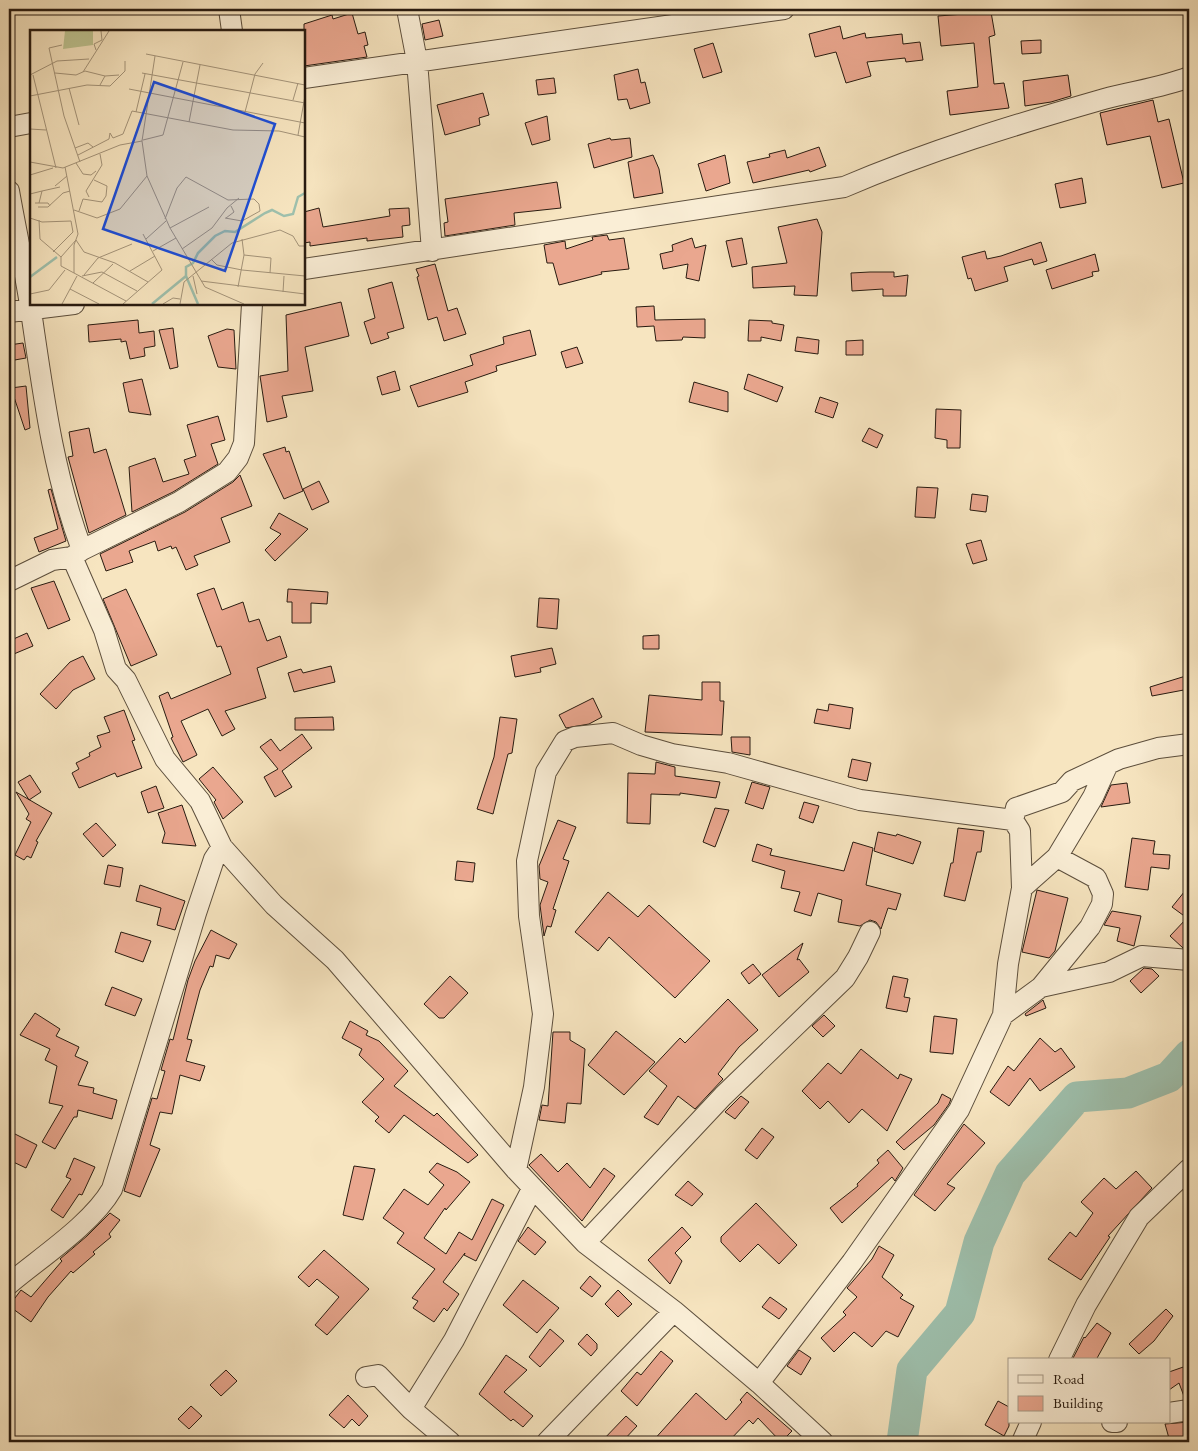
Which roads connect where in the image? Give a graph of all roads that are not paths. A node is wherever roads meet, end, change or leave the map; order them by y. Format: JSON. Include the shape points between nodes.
{"nodes":[{"id":1,"x":228,"y":9,"type":"edge"},
{"id":2,"x":407,"y":9,"type":"edge"},
{"id":3,"x":784,"y":9,"type":"edge"},
{"id":4,"x":232,"y":30,"type":"edge"},
{"id":5,"x":417,"y":61,"type":"junction"},
{"id":6,"x":1189,"y":77,"type":"edge"},
{"id":7,"x":305,"y":78,"type":"edge"},
{"id":8,"x":30,"y":123,"type":"edge"},
{"id":9,"x":9,"y":127,"type":"edge"},
{"id":10,"x":9,"y":191,"type":"edge"},
{"id":11,"x":432,"y":251,"type":"junction"},
{"id":12,"x":305,"y":270,"type":"edge"},
{"id":13,"x":30,"y":305,"type":"edge"},
{"id":14,"x":30,"y":305,"type":"edge"},
{"id":15,"x":67,"y":305,"type":"edge"},
{"id":16,"x":252,"y":305,"type":"edge"},
{"id":17,"x":31,"y":310,"type":"junction"},
{"id":18,"x":9,"y":312,"type":"edge"},
{"id":19,"x":77,"y":553,"type":"junction"},
{"id":20,"x":9,"y":581,"type":"edge"},
{"id":21,"x":1189,"y":744,"type":"edge"},
{"id":22,"x":1108,"y":764,"type":"junction"},
{"id":23,"x":1012,"y":820,"type":"junction"},
{"id":24,"x":222,"y":847,"type":"junction"},
{"id":25,"x":1057,"y":858,"type":"junction"},
{"id":26,"x":1022,"y":888,"type":"junction"},
{"id":27,"x":870,"y":932,"type":"dead end"},
{"id":28,"x":1189,"y":960,"type":"edge"},
{"id":29,"x":1041,"y":987,"type":"junction"},
{"id":30,"x":1003,"y":1015,"type":"junction"},
{"id":31,"x":1189,"y":1169,"type":"edge"},
{"id":32,"x":516,"y":1170,"type":"junction"},
{"id":33,"x":532,"y":1189,"type":"junction"},
{"id":34,"x":585,"y":1243,"type":"junction"},
{"id":35,"x":9,"y":1284,"type":"edge"},
{"id":36,"x":674,"y":1311,"type":"junction"},
{"id":37,"x":1060,"y":1358,"type":"edge"},
{"id":38,"x":366,"y":1377,"type":"dead end"},
{"id":39,"x":759,"y":1383,"type":"junction"},
{"id":40,"x":411,"y":1409,"type":"junction"},
{"id":41,"x":1189,"y":1410,"type":"edge"},
{"id":42,"x":1170,"y":1413,"type":"edge"},
{"id":43,"x":1029,"y":1424,"type":"edge"},
{"id":44,"x":450,"y":1442,"type":"edge"},
{"id":45,"x":547,"y":1442,"type":"edge"},
{"id":46,"x":823,"y":1442,"type":"edge"},
{"id":47,"x":1022,"y":1442,"type":"edge"}],
"edges":[{"from":1,"to":4,"type":"street"},
{"from":2,"to":5,"type":"street"},
{"from":3,"to":5,"type":"street"},
{"from":5,"to":7,"type":"street"},
{"from":5,"to":11,"type":"street"},
{"from":6,"to":11,"type":"street","via":[[1166,86],[1106,99],[904,162],[844,187]]},
{"from":8,"to":9,"type":"street"},
{"from":10,"to":14,"type":"street"},
{"from":11,"to":12,"type":"street"},
{"from":13,"to":17,"type":"street"},
{"from":15,"to":17,"type":"street"},
{"from":16,"to":19,"type":"street","via":[[244,443],[238,458],[227,472],[179,502]]},
{"from":17,"to":18,"type":"street"},
{"from":17,"to":19,"type":"street","via":[[41,388]]},
{"from":19,"to":20,"type":"street","via":[[52,560]]},
{"from":19,"to":24,"type":"street","via":[[116,669],[126,680],[166,759],[200,801]]},
{"from":21,"to":22,"type":"street","via":[[1158,748]]},
{"from":22,"to":23,"type":"street","via":[[1072,781],[1062,792],[1016,808]]},
{"from":22,"to":25,"type":"street"},
{"from":23,"to":26,"type":"street","via":[[1020,831]]},
{"from":23,"to":32,"type":"street","via":[[860,800],[728,763],[672,754],[613,733],[575,736],[565,741],[546,772],[527,861],[529,916],[543,1014],[534,1087]]},
{"from":24,"to":32,"type":"street","via":[[274,905],[335,960]]},
{"from":24,"to":35,"type":"street","via":[[214,859],[199,904],[112,1189],[87,1219]]},
{"from":25,"to":26,"type":"street"},
{"from":25,"to":29,"type":"street","via":[[1096,878],[1103,894],[1102,904],[1090,927]]},
{"from":26,"to":30,"type":"street","via":[[1008,964]]},
{"from":27,"to":34,"type":"street","via":[[845,978],[723,1096]]},
{"from":28,"to":29,"type":"street","via":[[1142,956],[1109,972]]},
{"from":29,"to":30,"type":"street"},
{"from":30,"to":39,"type":"street","via":[[959,1110],[852,1262]]},
{"from":31,"to":37,"type":"street","via":[[1139,1217],[1086,1305]]},
{"from":32,"to":33,"type":"street"},
{"from":33,"to":34,"type":"street"},
{"from":33,"to":40,"type":"street","via":[[454,1340]]},
{"from":34,"to":36,"type":"street"},
{"from":36,"to":39,"type":"street"},
{"from":36,"to":45,"type":"street"},
{"from":38,"to":40,"type":"street","via":[[378,1375]]},
{"from":39,"to":46,"type":"street"},
{"from":40,"to":44,"type":"street"},
{"from":41,"to":42,"type":"street"},
{"from":43,"to":47,"type":"street"}]}
